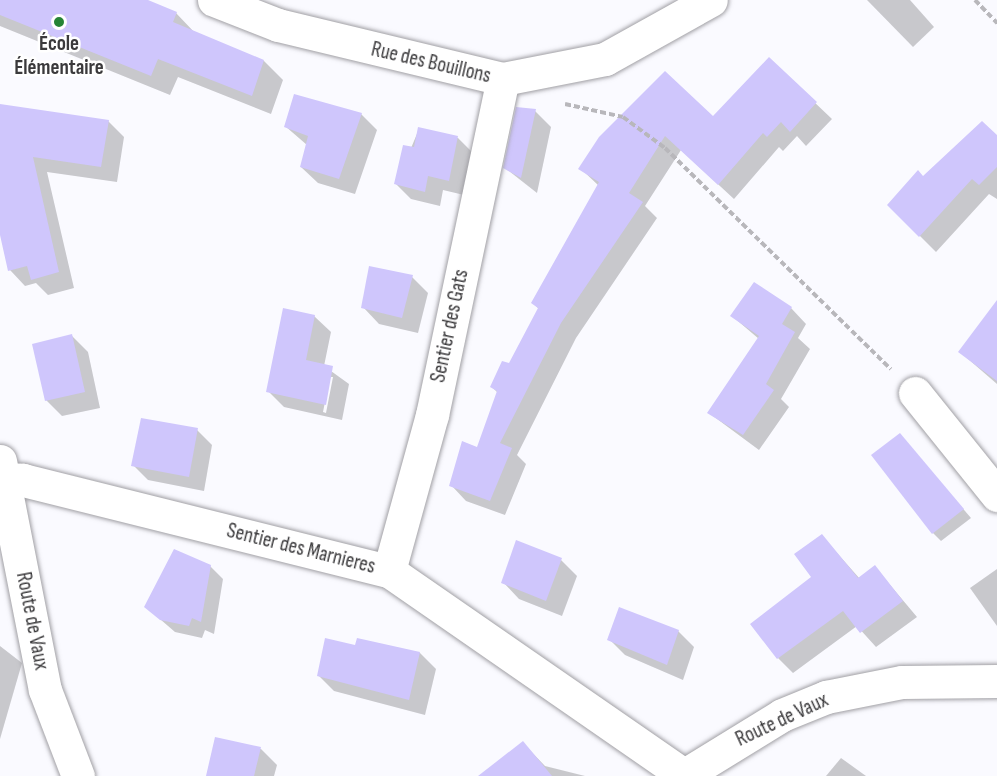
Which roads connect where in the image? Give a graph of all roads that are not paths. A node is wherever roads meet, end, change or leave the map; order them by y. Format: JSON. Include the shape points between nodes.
{"nodes":[{"id":1,"x":214,"y":0,"type":"edge"},
{"id":2,"x":711,"y":0,"type":"edge"},
{"id":3,"x":503,"y":79,"type":"junction"},
{"id":4,"x":915,"y":393,"type":"road end"},
{"id":5,"x":1,"y":473,"type":"edge"},
{"id":6,"x":997,"y":495,"type":"edge"},
{"id":7,"x":389,"y":571,"type":"junction"},
{"id":8,"x":997,"y":681,"type":"edge"},
{"id":9,"x":684,"y":775,"type":"edge"},
{"id":10,"x":78,"y":776,"type":"edge"}],
"edges":[{"from":1,"to":3,"type":"street","name":"Rue des Bouillons","via":[[278,25]]},
{"from":2,"to":3,"type":"street","name":"Rue des Bouillons","via":[[605,59]]},
{"from":3,"to":7,"type":"street","name":"Sentier des Gats","via":[[432,415]]},
{"from":4,"to":6,"type":"street"},
{"from":5,"to":7,"type":"street","name":"Sentier des Marnieres"},
{"from":5,"to":10,"type":"street","name":"Route de Vaux","via":[[45,690]]},
{"from":7,"to":9,"type":"street","name":"Sentier des Marnieres"},
{"from":8,"to":9,"type":"street","name":"Route de Vaux","via":[[902,682],[826,698],[782,716]]}]}
